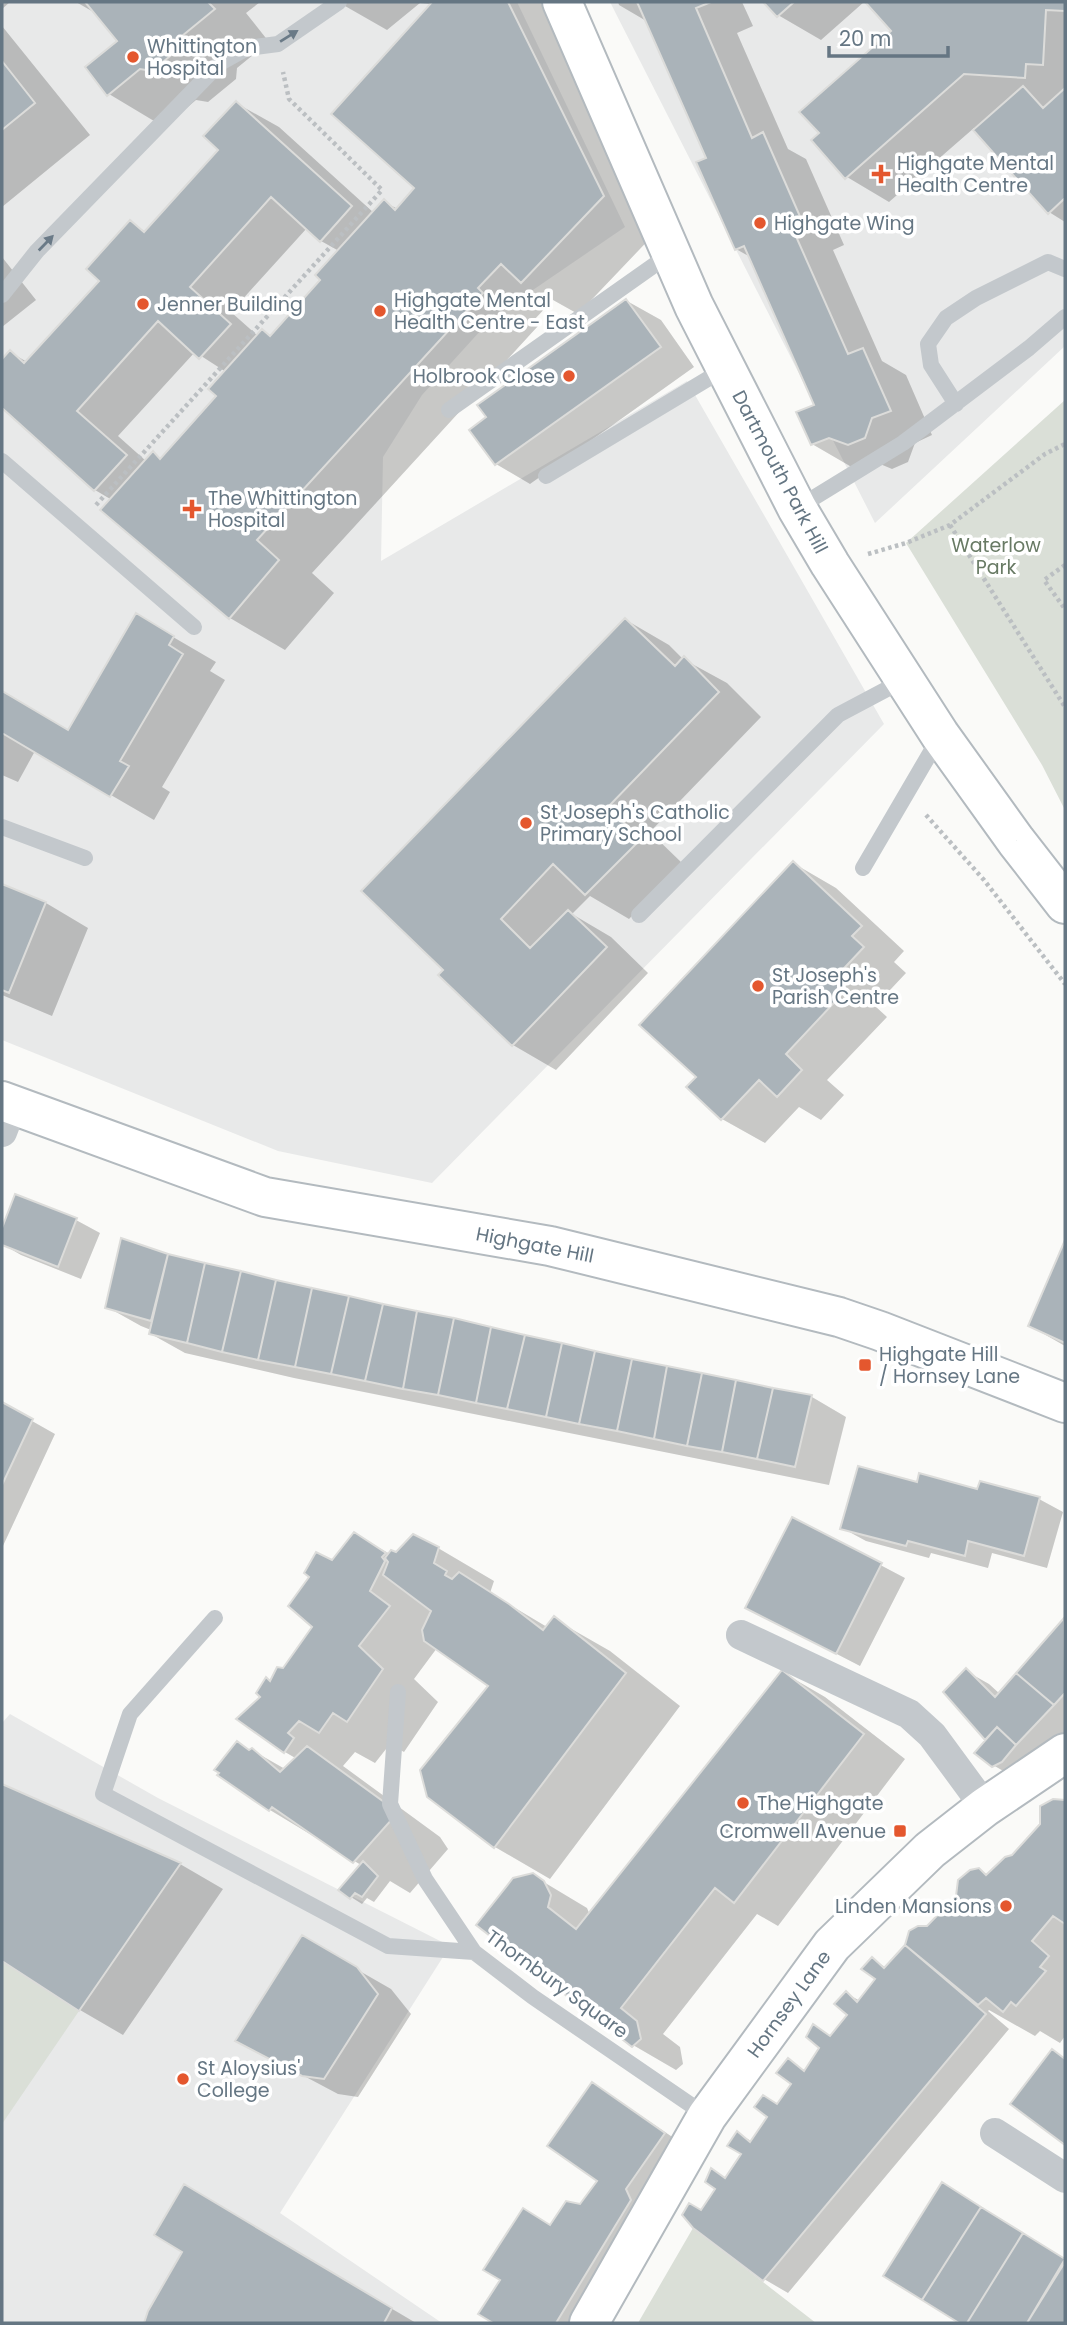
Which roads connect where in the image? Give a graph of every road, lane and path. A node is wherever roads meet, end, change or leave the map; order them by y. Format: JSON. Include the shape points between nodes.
{"nodes":[{"id":1,"x":339,"y":2,"type":"edge"},
{"id":2,"x":562,"y":2,"type":"edge"},
{"id":3,"x":278,"y":44,"type":"junction"},
{"id":4,"x":670,"y":254,"type":"junction"},
{"id":5,"x":1065,"y":269,"type":"edge"},
{"id":6,"x":2,"y":295,"type":"edge"},
{"id":7,"x":1065,"y":317,"type":"edge"},
{"id":8,"x":726,"y":369,"type":"junction"},
{"id":9,"x":956,"y":404,"type":"junction"},
{"id":10,"x":449,"y":410,"type":"dead end"},
{"id":11,"x":1065,"y":444,"type":"edge"},
{"id":12,"x":2,"y":461,"type":"edge"},
{"id":13,"x":546,"y":476,"type":"dead end"},
{"id":14,"x":797,"y":508,"type":"junction"},
{"id":15,"x":950,"y":525,"type":"junction"},
{"id":16,"x":77,"y":526,"type":"junction"},
{"id":17,"x":830,"y":564,"type":"junction"},
{"id":18,"x":1065,"y":565,"type":"edge"},
{"id":19,"x":1065,"y":610,"type":"edge"},
{"id":20,"x":194,"y":627,"type":"dead end"},
{"id":21,"x":904,"y":680,"type":"junction"},
{"id":22,"x":1065,"y":707,"type":"edge"},
{"id":23,"x":940,"y":736,"type":"junction"},
{"id":24,"x":906,"y":794,"type":"junction"},
{"id":25,"x":2,"y":827,"type":"edge"},
{"id":26,"x":85,"y":858,"type":"dead end"},
{"id":27,"x":863,"y":868,"type":"dead end"},
{"id":28,"x":1065,"y":904,"type":"edge"},
{"id":29,"x":639,"y":915,"type":"dead end"},
{"id":30,"x":1065,"y":984,"type":"edge"},
{"id":31,"x":5,"y":1113,"type":"edge"},
{"id":32,"x":1065,"y":1403,"type":"edge"},
{"id":33,"x":215,"y":1618,"type":"dead end"},
{"id":34,"x":741,"y":1635,"type":"dead end"},
{"id":35,"x":398,"y":1692,"type":"dead end"},
{"id":36,"x":1065,"y":1753,"type":"edge"},
{"id":37,"x":985,"y":1807,"type":"junction"},
{"id":38,"x":474,"y":1952,"type":"junction"},
{"id":39,"x":707,"y":2116,"type":"junction"},
{"id":40,"x":995,"y":2133,"type":"dead end"},
{"id":41,"x":1065,"y":2178,"type":"edge"},
{"id":42,"x":589,"y":2323,"type":"edge"}],
"edges":[{"from":3,"to":1,"type":"lane","one_way":true},
{"from":2,"to":4,"type":"main road","name":"Dartmouth Park Hill"},
{"from":6,"to":3,"type":"lane","one_way":true,"via":[[37,251],[220,63],[247,48]]},
{"from":3,"to":16,"type":"path","via":[[289,99],[382,190]]},
{"from":4,"to":8,"type":"main road","name":"Dartmouth Park Hill"},
{"from":4,"to":10,"type":"lane"},
{"from":5,"to":9,"type":"lane","via":[[1048,262],[946,318],[928,344],[931,365]]},
{"from":7,"to":9,"type":"lane"},
{"from":8,"to":13,"type":"lane"},
{"from":8,"to":14,"type":"main road","name":"Dartmouth Park Hill"},
{"from":9,"to":14,"type":"lane","via":[[903,443]]},
{"from":11,"to":15,"type":"path"},
{"from":12,"to":16,"type":"lane"},
{"from":14,"to":17,"type":"main road","name":"Dartmouth Park Hill"},
{"from":15,"to":17,"type":"path","via":[[906,543]]},
{"from":15,"to":22,"type":"path"},
{"from":16,"to":20,"type":"lane"},
{"from":17,"to":21,"type":"main road","name":"Dartmouth Park Hill"},
{"from":18,"to":19,"type":"path","via":[[1044,580]]},
{"from":21,"to":23,"type":"main road","name":"Dartmouth Park Hill"},
{"from":21,"to":29,"type":"lane","via":[[838,715]]},
{"from":23,"to":24,"type":"lane"},
{"from":23,"to":28,"type":"main road","name":"Dartmouth Park Hill"},
{"from":24,"to":27,"type":"lane"},
{"from":24,"to":30,"type":"path","via":[[984,880]]},
{"from":25,"to":26,"type":"lane"},
{"from":31,"to":32,"type":"main road","name":"Highgate Hill","via":[[265,1197],[550,1246],[839,1317]]},
{"from":33,"to":38,"type":"lane","via":[[130,1714],[103,1794],[388,1945]]},
{"from":34,"to":37,"type":"street","via":[[909,1714],[932,1735]]},
{"from":35,"to":38,"type":"lane","name":"Thornbury Square","via":[[390,1804],[425,1879]]},
{"from":36,"to":37,"type":"main road","name":"Hornsey Lane"},
{"from":37,"to":39,"type":"main road","name":"Hornsey Lane","via":[[930,1850],[832,1945]]},
{"from":38,"to":39,"type":"lane","name":"Thornbury Square"},
{"from":39,"to":42,"type":"main road","name":"Hornsey Lane"},
{"from":40,"to":41,"type":"street"}]}
